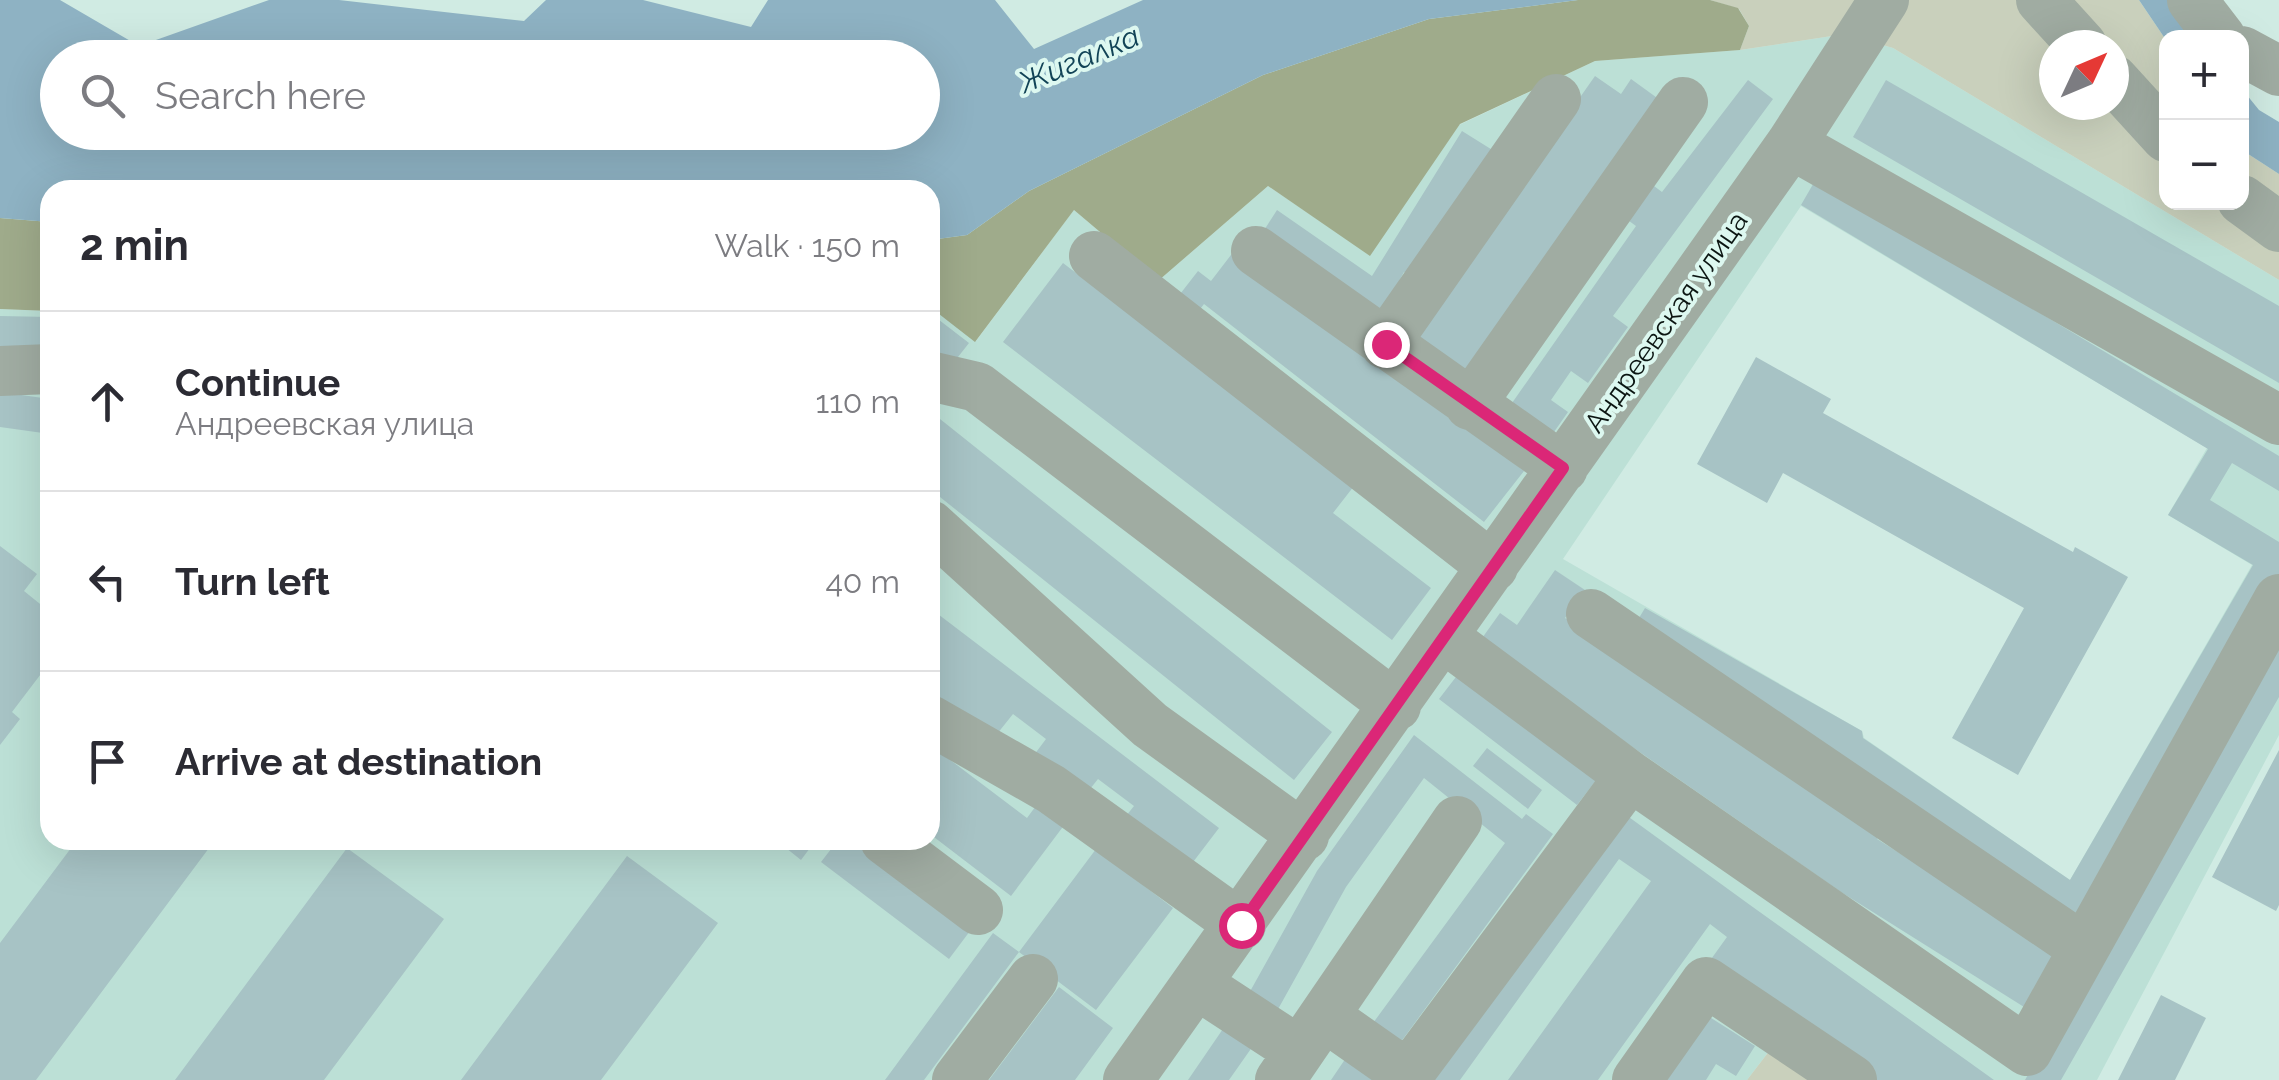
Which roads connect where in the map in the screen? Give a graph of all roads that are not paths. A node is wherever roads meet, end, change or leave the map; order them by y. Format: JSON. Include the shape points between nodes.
{"nodes":[{"id":1,"x":1884,"y":0,"type":"edge"},
{"id":2,"x":2041,"y":0,"type":"edge"},
{"id":3,"x":2192,"y":0,"type":"edge"},
{"id":4,"x":2068,"y":30,"type":"edge"},
{"id":5,"x":2215,"y":30,"type":"edge"},
{"id":6,"x":2249,"y":55,"type":"edge"},
{"id":7,"x":2279,"y":71,"type":"edge"},
{"id":8,"x":2129,"y":96,"type":"edge"},
{"id":9,"x":1556,"y":99,"type":"dead end"},
{"id":10,"x":1683,"y":102,"type":"dead end"},
{"id":11,"x":2159,"y":129,"type":"edge"},
{"id":12,"x":1791,"y":144,"type":"junction"},
{"id":13,"x":2249,"y":205,"type":"edge"},
{"id":14,"x":2279,"y":228,"type":"edge"},
{"id":15,"x":1256,"y":251,"type":"dead end"},
{"id":16,"x":1094,"y":256,"type":"dead end"},
{"id":17,"x":1386,"y":344,"type":"junction"},
{"id":18,"x":40,"y":370,"type":"edge"},
{"id":19,"x":0,"y":371,"type":"edge"},
{"id":20,"x":940,"y":378,"type":"edge"},
{"id":21,"x":1470,"y":405,"type":"junction"},
{"id":22,"x":2279,"y":420,"type":"edge"},
{"id":23,"x":1563,"y":468,"type":"junction"},
{"id":24,"x":940,"y":535,"type":"edge"},
{"id":25,"x":1493,"y":567,"type":"junction"},
{"id":26,"x":2279,"y":599,"type":"edge"},
{"id":27,"x":1591,"y":614,"type":"dead end"},
{"id":28,"x":1444,"y":638,"type":"junction"},
{"id":29,"x":1396,"y":706,"type":"junction"},
{"id":30,"x":940,"y":729,"type":"edge"},
{"id":31,"x":1630,"y":776,"type":"junction"},
{"id":32,"x":1457,"y":822,"type":"dead end"},
{"id":33,"x":1304,"y":836,"type":"junction"},
{"id":34,"x":898,"y":850,"type":"edge"},
{"id":35,"x":978,"y":910,"type":"dead end"},
{"id":36,"x":1241,"y":925,"type":"junction"},
{"id":37,"x":2082,"y":946,"type":"junction"},
{"id":38,"x":1032,"y":979,"type":"dead end"},
{"id":39,"x":1198,"y":985,"type":"junction"},
{"id":40,"x":1301,"y":1049,"type":"edge"},
{"id":41,"x":1406,"y":1078,"type":"edge"},
{"id":42,"x":957,"y":1080,"type":"edge"},
{"id":43,"x":1128,"y":1080,"type":"edge"},
{"id":44,"x":1637,"y":1080,"type":"edge"},
{"id":45,"x":1852,"y":1080,"type":"edge"}],
"edges":[{"from":1,"to":12,"type":"street","name":"Андреевская улица"},
{"from":2,"to":4,"type":"street"},
{"from":3,"to":5,"type":"street"},
{"from":6,"to":7,"type":"street"},
{"from":8,"to":11,"type":"street"},
{"from":9,"to":17,"type":"street"},
{"from":10,"to":21,"type":"street"},
{"from":12,"to":22,"type":"street"},
{"from":12,"to":23,"type":"street","name":"Андреевская улица"},
{"from":13,"to":14,"type":"street"},
{"from":15,"to":17,"type":"street"},
{"from":16,"to":25,"type":"street"},
{"from":17,"to":21,"type":"street"},
{"from":18,"to":19,"type":"street"},
{"from":20,"to":29,"type":"street","via":[[977,386]]},
{"from":21,"to":23,"type":"street"},
{"from":23,"to":25,"type":"street","name":"Андреевская улица"},
{"from":24,"to":33,"type":"street","via":[[1150,725]]},
{"from":25,"to":28,"type":"street","name":"Андреевская улица"},
{"from":26,"to":37,"type":"street"},
{"from":27,"to":37,"type":"street"},
{"from":28,"to":29,"type":"street","name":"Андреевская улица"},
{"from":28,"to":31,"type":"street"},
{"from":29,"to":33,"type":"street","name":"Андреевская улица"},
{"from":30,"to":36,"type":"street","via":[[1051,789]]},
{"from":31,"to":37,"type":"street","via":[[2027,1051]]},
{"from":31,"to":41,"type":"street"},
{"from":32,"to":40,"type":"street"},
{"from":33,"to":36,"type":"street","name":"Андреевская улица"},
{"from":34,"to":35,"type":"street"},
{"from":36,"to":39,"type":"street","name":"Андреевская улица"},
{"from":38,"to":42,"type":"street"},
{"from":39,"to":40,"type":"street"},
{"from":39,"to":43,"type":"street","name":"Андреевская улица"},
{"from":40,"to":41,"type":"street"},
{"from":44,"to":45,"type":"street","via":[[1706,982]]}]}
